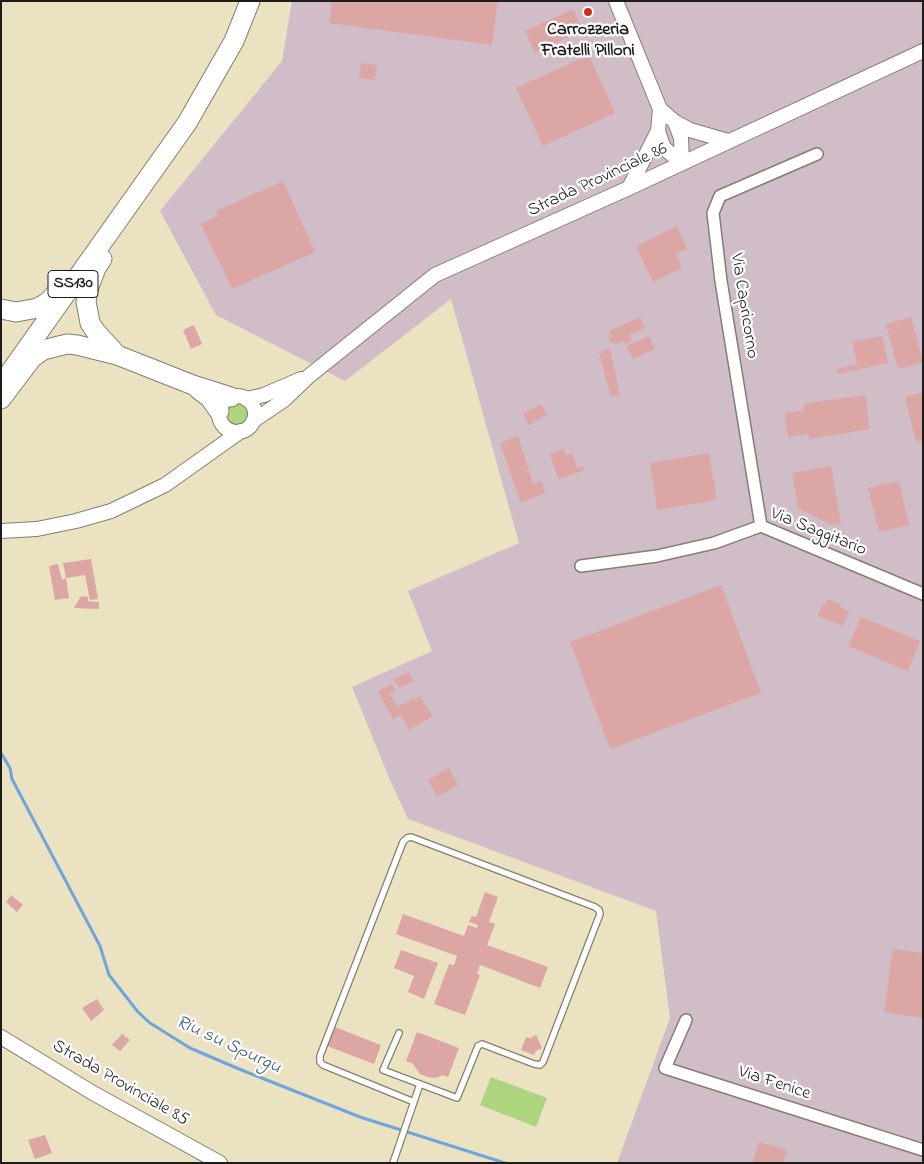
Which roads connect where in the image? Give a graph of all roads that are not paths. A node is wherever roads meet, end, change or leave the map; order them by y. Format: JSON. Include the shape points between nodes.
{"nodes":[{"id":1,"x":250,"y":1,"type":"edge"},
{"id":2,"x":616,"y":1,"type":"edge"},
{"id":3,"x":923,"y":51,"type":"edge"},
{"id":4,"x":660,"y":109,"type":"junction"},
{"id":5,"x":675,"y":122,"type":"junction"},
{"id":6,"x":658,"y":131,"type":"junction"},
{"id":7,"x":728,"y":141,"type":"junction"},
{"id":8,"x":817,"y":154,"type":"dead end"},
{"id":9,"x":682,"y":163,"type":"junction"},
{"id":10,"x":144,"y":184,"type":"junction"},
{"id":11,"x":629,"y":188,"type":"junction"},
{"id":12,"x":1,"y":309,"type":"edge"},
{"id":13,"x":117,"y":355,"type":"junction"},
{"id":14,"x":309,"y":376,"type":"junction"},
{"id":15,"x":1,"y":385,"type":"edge"},
{"id":16,"x":1,"y":399,"type":"edge"},
{"id":17,"x":229,"y":408,"type":"junction"},
{"id":18,"x":252,"y":422,"type":"junction"},
{"id":19,"x":241,"y":431,"type":"junction"},
{"id":20,"x":203,"y":459,"type":"junction"},
{"id":21,"x":761,"y":526,"type":"junction"},
{"id":22,"x":1,"y":531,"type":"edge"},
{"id":23,"x":580,"y":566,"type":"dead end"},
{"id":24,"x":923,"y":594,"type":"edge"},
{"id":25,"x":686,"y":1020,"type":"dead end"},
{"id":26,"x":399,"y":1033,"type":"dead end"},
{"id":27,"x":1,"y":1037,"type":"edge"},
{"id":28,"x":420,"y":1084,"type":"junction"},
{"id":29,"x":414,"y":1102,"type":"junction"},
{"id":30,"x":923,"y":1150,"type":"edge"},
{"id":31,"x":220,"y":1163,"type":"edge"},
{"id":32,"x":392,"y":1163,"type":"edge"}],
"edges":[{"from":1,"to":10,"type":"highway","number":"SS130","via":[[213,81],[188,123]]},
{"from":2,"to":4,"type":"street"},
{"from":3,"to":7,"type":"street","name":"Strada Provinciale 86"},
{"from":4,"to":5,"type":"street"},
{"from":4,"to":6,"type":"street"},
{"from":5,"to":7,"type":"street"},
{"from":5,"to":9,"type":"street","via":[[681,138]]},
{"from":6,"to":9,"type":"street","via":[[664,148]]},
{"from":6,"to":11,"type":"street"},
{"from":7,"to":9,"type":"street","name":"Strada Provinciale 86"},
{"from":8,"to":21,"type":"street","name":"Via Capricorno","via":[[720,196],[714,213],[721,281]]},
{"from":9,"to":11,"type":"street","name":"Strada Provinciale 86"},
{"from":10,"to":12,"type":"highway","via":[[109,219],[48,302],[25,311]]},
{"from":10,"to":13,"type":"highway","via":[[121,230],[96,268],[88,289],[86,302],[90,323]]},
{"from":10,"to":15,"type":"highway","number":"SS130"},
{"from":11,"to":14,"type":"street","name":"Strada Provinciale 86","via":[[435,275]]},
{"from":13,"to":16,"type":"highway","via":[[67,344],[43,350],[32,358]]},
{"from":13,"to":17,"type":"highway","via":[[194,385]]},
{"from":14,"to":17,"type":"street","name":"Strada Provinciale 86"},
{"from":14,"to":18,"type":"street","name":"Strada Provinciale 86","via":[[284,400]]},
{"from":17,"to":18,"type":"street","via":[[252,407]]},
{"from":17,"to":19,"type":"street","via":[[229,430]]},
{"from":17,"to":20,"type":"street"},
{"from":18,"to":19,"type":"street","name":"Strada Provinciale 86"},
{"from":19,"to":20,"type":"street"},
{"from":20,"to":22,"type":"street","via":[[165,485],[111,511],[37,529]]},
{"from":21,"to":23,"type":"street","name":"Via Saggitario","via":[[704,546]]},
{"from":21,"to":24,"type":"street","name":"Via Saggitario"},
{"from":25,"to":30,"type":"street","name":"Via Fenice","via":[[665,1068]]},
{"from":26,"to":28,"type":"lane","via":[[384,1070]]},
{"from":27,"to":31,"type":"street","name":"Strada Provinciale 85","via":[[93,1093]]},
{"from":28,"to":29,"type":"lane"},
{"from":28,"to":29,"type":"lane","via":[[456,1098],[478,1046],[482,1044],[540,1065],[599,910],[411,837],[403,842],[320,1062]]},
{"from":29,"to":32,"type":"lane"}]}
